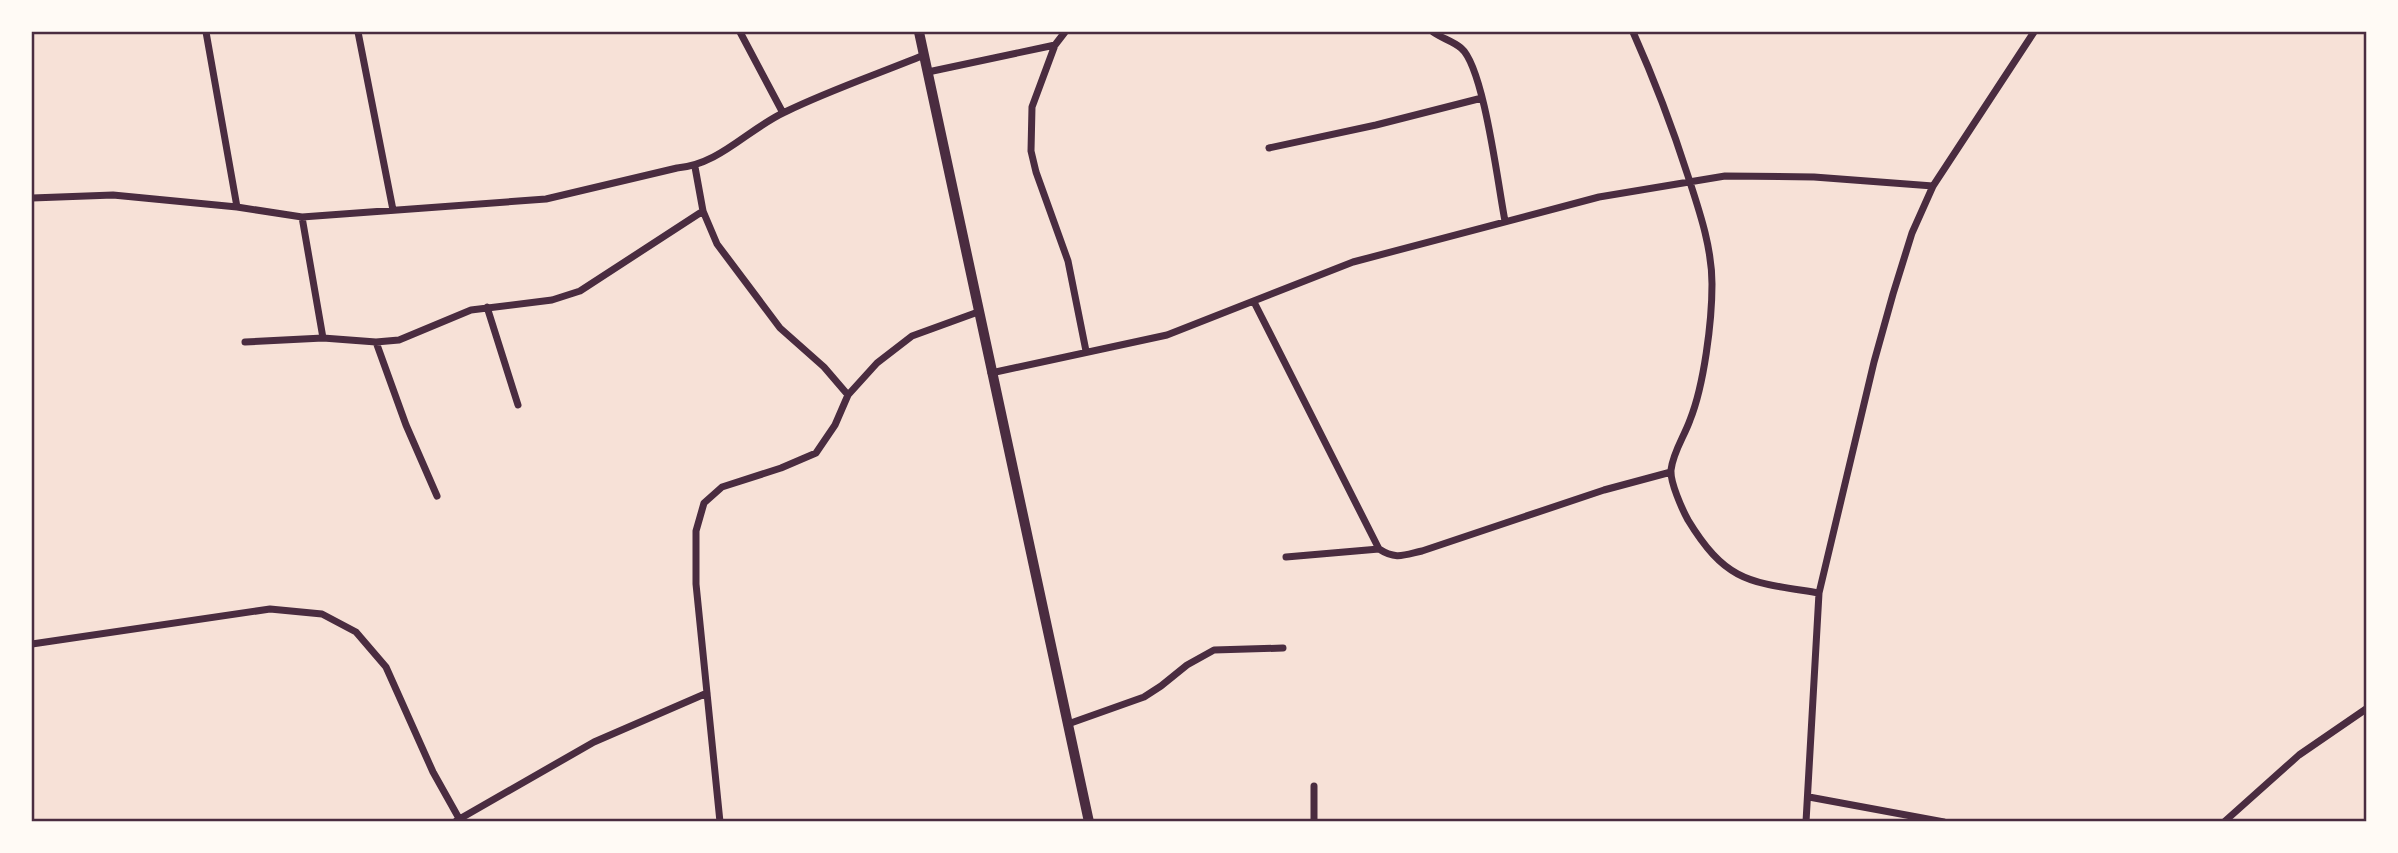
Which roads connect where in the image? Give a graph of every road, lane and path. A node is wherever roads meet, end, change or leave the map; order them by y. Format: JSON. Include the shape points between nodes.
{"nodes":[{"id":1,"x":206,"y":32,"type":"edge"},
{"id":2,"x":358,"y":32,"type":"edge"},
{"id":3,"x":740,"y":32,"type":"edge"},
{"id":4,"x":919,"y":32,"type":"edge"},
{"id":5,"x":1065,"y":32,"type":"edge"},
{"id":6,"x":1433,"y":32,"type":"edge"},
{"id":7,"x":1633,"y":32,"type":"edge"},
{"id":8,"x":2034,"y":32,"type":"edge"},
{"id":9,"x":1055,"y":45,"type":"junction"},
{"id":10,"x":924,"y":55,"type":"junction"},
{"id":11,"x":928,"y":72,"type":"junction"},
{"id":12,"x":1482,"y":98,"type":"junction"},
{"id":13,"x":783,"y":113,"type":"junction"},
{"id":14,"x":1269,"y":148,"type":"dead end"},
{"id":15,"x":695,"y":167,"type":"junction"},
{"id":16,"x":1689,"y":180,"type":"junction"},
{"id":17,"x":1933,"y":186,"type":"junction"},
{"id":18,"x":32,"y":198,"type":"edge"},
{"id":19,"x":237,"y":207,"type":"junction"},
{"id":20,"x":393,"y":210,"type":"junction"},
{"id":21,"x":702,"y":211,"type":"junction"},
{"id":22,"x":302,"y":217,"type":"junction"},
{"id":23,"x":1505,"y":221,"type":"junction"},
{"id":24,"x":1254,"y":302,"type":"junction"},
{"id":25,"x":487,"y":307,"type":"junction"},
{"id":26,"x":978,"y":312,"type":"junction"},
{"id":27,"x":323,"y":338,"type":"junction"},
{"id":28,"x":245,"y":342,"type":"dead end"},
{"id":29,"x":376,"y":342,"type":"junction"},
{"id":30,"x":1086,"y":351,"type":"junction"},
{"id":31,"x":991,"y":373,"type":"junction"},
{"id":32,"x":848,"y":395,"type":"junction"},
{"id":33,"x":518,"y":405,"type":"dead end"},
{"id":34,"x":1671,"y":472,"type":"junction"},
{"id":35,"x":437,"y":496,"type":"dead end"},
{"id":36,"x":1379,"y":549,"type":"junction"},
{"id":37,"x":1286,"y":557,"type":"dead end"},
{"id":38,"x":1819,"y":593,"type":"junction"},
{"id":39,"x":32,"y":644,"type":"edge"},
{"id":40,"x":1283,"y":648,"type":"dead end"},
{"id":41,"x":707,"y":693,"type":"junction"},
{"id":42,"x":2367,"y":709,"type":"edge"},
{"id":43,"x":1068,"y":724,"type":"junction"},
{"id":44,"x":1314,"y":786,"type":"dead end"},
{"id":45,"x":1809,"y":797,"type":"junction"},
{"id":46,"x":458,"y":821,"type":"edge"},
{"id":47,"x":720,"y":821,"type":"edge"},
{"id":48,"x":1089,"y":821,"type":"edge"},
{"id":49,"x":1314,"y":821,"type":"edge"},
{"id":50,"x":1807,"y":821,"type":"edge"},
{"id":51,"x":1944,"y":821,"type":"edge"},
{"id":52,"x":2224,"y":821,"type":"edge"}],
"edges":[{"from":1,"to":19,"type":"street"},
{"from":2,"to":20,"type":"street"},
{"from":3,"to":13,"type":"street"},
{"from":4,"to":10,"type":"street"},
{"from":5,"to":9,"type":"street"},
{"from":6,"to":12,"type":"street","via":[[1461,48],[1472,64]]},
{"from":7,"to":16,"type":"street","via":[[1670,119]]},
{"from":8,"to":17,"type":"street"},
{"from":9,"to":11,"type":"street"},
{"from":9,"to":30,"type":"street","via":[[1032,107],[1031,151],[1068,261]]},
{"from":10,"to":11,"type":"street"},
{"from":10,"to":13,"type":"street"},
{"from":11,"to":26,"type":"street"},
{"from":12,"to":14,"type":"street"},
{"from":12,"to":23,"type":"street"},
{"from":13,"to":15,"type":"street"},
{"from":15,"to":20,"type":"street","via":[[546,199]]},
{"from":15,"to":21,"type":"street"},
{"from":16,"to":17,"type":"street","via":[[1814,177]]},
{"from":16,"to":23,"type":"street"},
{"from":16,"to":34,"type":"street","via":[[1707,245],[1711,308],[1698,393]]},
{"from":17,"to":38,"type":"street","via":[[1893,294]]},
{"from":18,"to":19,"type":"street","via":[[113,195]]},
{"from":19,"to":22,"type":"street"},
{"from":20,"to":22,"type":"street"},
{"from":21,"to":25,"type":"street","via":[[580,291],[552,300]]},
{"from":21,"to":32,"type":"street","via":[[717,244],[780,328]]},
{"from":22,"to":27,"type":"street"},
{"from":23,"to":24,"type":"street","via":[[1353,262]]},
{"from":24,"to":30,"type":"street","via":[[1167,335]]},
{"from":24,"to":36,"type":"street"},
{"from":25,"to":29,"type":"street","via":[[458,314],[409,338]]},
{"from":25,"to":33,"type":"street"},
{"from":26,"to":31,"type":"street"},
{"from":26,"to":32,"type":"street","via":[[912,336],[877,363]]},
{"from":27,"to":28,"type":"street"},
{"from":27,"to":29,"type":"street"},
{"from":29,"to":35,"type":"street"},
{"from":30,"to":31,"type":"street"},
{"from":31,"to":43,"type":"street"},
{"from":32,"to":41,"type":"street","via":[[816,453],[722,487],[704,503],[696,531],[695,584]]},
{"from":34,"to":36,"type":"street","via":[[1411,554],[1389,556]]},
{"from":34,"to":38,"type":"street","via":[[1683,510],[1704,546],[1728,570],[1756,583]]},
{"from":36,"to":37,"type":"street"},
{"from":38,"to":45,"type":"street"},
{"from":39,"to":46,"type":"street","via":[[270,609],[322,614],[356,632],[386,667]]},
{"from":40,"to":43,"type":"street","via":[[1202,654],[1144,697]]},
{"from":41,"to":46,"type":"street","via":[[594,743]]},
{"from":41,"to":47,"type":"street"},
{"from":42,"to":52,"type":"street","via":[[2299,755]]},
{"from":43,"to":48,"type":"street"},
{"from":44,"to":49,"type":"street"},
{"from":45,"to":50,"type":"street"},
{"from":45,"to":51,"type":"street"}]}
